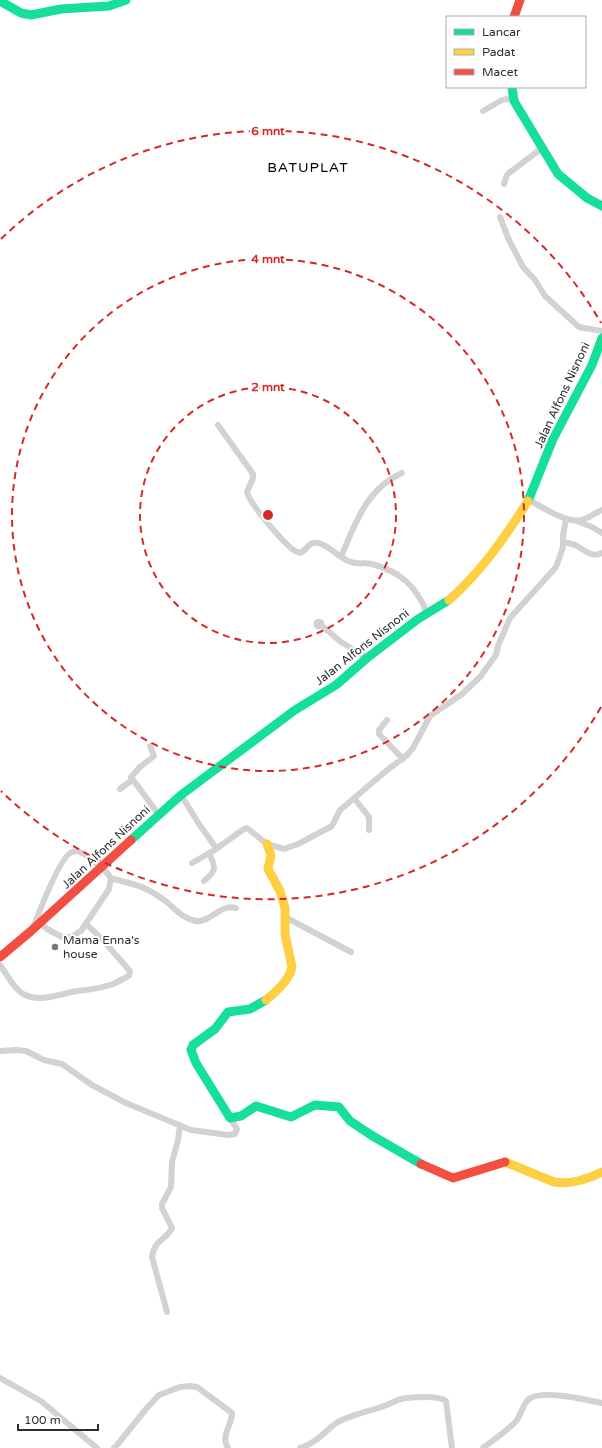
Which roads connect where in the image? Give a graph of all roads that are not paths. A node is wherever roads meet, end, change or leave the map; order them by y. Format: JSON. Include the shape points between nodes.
{"nodes":[{"id":1,"x":126,"y":0,"type":"edge"},
{"id":2,"x":520,"y":0,"type":"edge"},
{"id":3,"x":0,"y":2,"type":"edge"},
{"id":4,"x":514,"y":16,"type":"edge"},
{"id":5,"x":512,"y":88,"type":"edge"},
{"id":6,"x":513,"y":98,"type":"junction"},
{"id":7,"x":483,"y":111,"type":"dead end"},
{"id":8,"x":542,"y":148,"type":"junction"},
{"id":9,"x":504,"y":184,"type":"dead end"},
{"id":10,"x":602,"y":206,"type":"edge"},
{"id":11,"x":500,"y":217,"type":"dead end"},
{"id":12,"x":602,"y":331,"type":"edge"},
{"id":13,"x":602,"y":339,"type":"edge"},
{"id":14,"x":218,"y":425,"type":"dead end"},
{"id":15,"x":402,"y":473,"type":"dead end"},
{"id":16,"x":529,"y":500,"type":"junction"},
{"id":17,"x":602,"y":510,"type":"edge"},
{"id":18,"x":566,"y":519,"type":"junction"},
{"id":19,"x":576,"y":520,"type":"junction"},
{"id":20,"x":602,"y":533,"type":"edge"},
{"id":21,"x":564,"y":542,"type":"junction"},
{"id":22,"x":602,"y":553,"type":"edge"},
{"id":23,"x":341,"y":557,"type":"junction"},
{"id":24,"x":427,"y":614,"type":"junction"},
{"id":25,"x":322,"y":626,"type":"dead end"},
{"id":26,"x":367,"y":658,"type":"junction"},
{"id":27,"x":387,"y":720,"type":"dead end"},
{"id":28,"x":150,"y":746,"type":"dead end"},
{"id":29,"x":403,"y":759,"type":"junction"},
{"id":30,"x":132,"y":780,"type":"junction"},
{"id":31,"x":120,"y":789,"type":"dead end"},
{"id":32,"x":181,"y":795,"type":"junction"},
{"id":33,"x":354,"y":798,"type":"junction"},
{"id":34,"x":159,"y":815,"type":"junction"},
{"id":35,"x":369,"y":830,"type":"dead end"},
{"id":36,"x":268,"y":844,"type":"junction"},
{"id":37,"x":216,"y":848,"type":"junction"},
{"id":38,"x":209,"y":853,"type":"junction"},
{"id":39,"x":192,"y":864,"type":"dead end"},
{"id":40,"x":102,"y":868,"type":"junction"},
{"id":41,"x":111,"y":878,"type":"junction"},
{"id":42,"x":204,"y":881,"type":"dead end"},
{"id":43,"x":236,"y":908,"type":"dead end"},
{"id":44,"x":285,"y":918,"type":"junction"},
{"id":45,"x":40,"y":923,"type":"junction"},
{"id":46,"x":86,"y":924,"type":"junction"},
{"id":47,"x":31,"y":932,"type":"junction"},
{"id":48,"x":351,"y":952,"type":"dead end"},
{"id":49,"x":0,"y":957,"type":"edge"},
{"id":50,"x":0,"y":965,"type":"edge"},
{"id":51,"x":0,"y":1051,"type":"edge"},
{"id":52,"x":230,"y":1118,"type":"junction"},
{"id":53,"x":180,"y":1125,"type":"junction"},
{"id":54,"x":602,"y":1172,"type":"edge"},
{"id":55,"x":168,"y":1312,"type":"dead end"},
{"id":56,"x":0,"y":1378,"type":"edge"},
{"id":57,"x":602,"y":1403,"type":"edge"},
{"id":58,"x":96,"y":1448,"type":"edge"},
{"id":59,"x":114,"y":1448,"type":"edge"},
{"id":60,"x":228,"y":1448,"type":"edge"},
{"id":61,"x":300,"y":1448,"type":"edge"},
{"id":62,"x":452,"y":1448,"type":"edge"},
{"id":63,"x":483,"y":1448,"type":"edge"}],
"edges":[{"from":1,"to":3,"type":"street","via":[[110,6],[64,7],[32,15],[26,15]]},
{"from":2,"to":4,"type":"street"},
{"from":5,"to":6,"type":"street"},
{"from":6,"to":7,"type":"street","via":[[502,100]]},
{"from":6,"to":8,"type":"street"},
{"from":8,"to":9,"type":"street","via":[[507,175]]},
{"from":8,"to":10,"type":"street","via":[[558,174],[587,198]]},
{"from":11,"to":12,"type":"street","via":[[523,267],[545,296],[579,327]]},
{"from":13,"to":16,"type":"street","name":"Jalan Alfons Nisnoni","via":[[592,365],[553,439]]},
{"from":14,"to":23,"type":"street","via":[[253,474],[247,492],[251,502],[286,543],[301,553],[309,545],[322,544]]},
{"from":15,"to":23,"type":"street","via":[[380,488],[366,503]]},
{"from":16,"to":18,"type":"street"},
{"from":16,"to":24,"type":"street","name":"Jalan Alfons Nisnoni","via":[[505,538],[481,568],[456,594]]},
{"from":17,"to":19,"type":"street"},
{"from":18,"to":19,"type":"street"},
{"from":18,"to":21,"type":"street"},
{"from":19,"to":20,"type":"street"},
{"from":21,"to":22,"type":"street","via":[[576,545],[591,554]]},
{"from":21,"to":29,"type":"street","via":[[556,567],[510,618],[496,655],[489,666],[470,687],[430,716],[413,748]]},
{"from":23,"to":24,"type":"street","via":[[355,564],[371,563],[394,572],[411,585]]},
{"from":24,"to":26,"type":"street","name":"Jalan Alfons Nisnoni"},
{"from":25,"to":26,"type":"street","via":[[341,642]]},
{"from":26,"to":32,"type":"street","name":"Jalan Alfons Nisnoni","via":[[336,685],[295,710]]},
{"from":27,"to":29,"type":"street","via":[[379,734]]},
{"from":28,"to":30,"type":"street","via":[[154,756],[140,767],[131,777]]},
{"from":29,"to":33,"type":"street"},
{"from":30,"to":31,"type":"street"},
{"from":30,"to":34,"type":"street"},
{"from":32,"to":34,"type":"street","name":"Jalan Alfons Nisnoni"},
{"from":32,"to":37,"type":"street"},
{"from":33,"to":35,"type":"street","via":[[369,817]]},
{"from":33,"to":36,"type":"street","via":[[340,810],[332,826],[284,849]]},
{"from":34,"to":40,"type":"street","name":"Jalan Alfons Nisnoni"},
{"from":36,"to":37,"type":"street","via":[[247,828],[237,832]]},
{"from":36,"to":44,"type":"street","via":[[271,855],[268,868],[280,891]]},
{"from":37,"to":38,"type":"street"},
{"from":38,"to":39,"type":"street"},
{"from":38,"to":42,"type":"street","via":[[215,870]]},
{"from":40,"to":41,"type":"street"},
{"from":40,"to":45,"type":"street","name":"Jalan Alfons Nisnoni"},
{"from":40,"to":47,"type":"street","via":[[80,852],[68,854],[62,861]]},
{"from":41,"to":43,"type":"street","via":[[141,887],[167,902],[181,915],[196,921],[204,920],[223,909]]},
{"from":41,"to":46,"type":"street","via":[[109,889]]},
{"from":44,"to":48,"type":"street"},
{"from":44,"to":52,"type":"street","via":[[291,972],[262,1004],[247,1010],[228,1012],[215,1029],[191,1050],[199,1069]]},
{"from":45,"to":46,"type":"street","via":[[55,934],[67,937],[81,931]]},
{"from":45,"to":47,"type":"street","name":"Jalan Alfons Nisnoni"},
{"from":46,"to":50,"type":"street","via":[[130,971],[129,976],[113,984],[84,991],[41,997],[28,996],[21,992]]},
{"from":47,"to":49,"type":"street","name":"Jalan Alfons Nisnoni"},
{"from":51,"to":53,"type":"street","via":[[26,1051],[44,1060],[62,1064],[126,1103]]},
{"from":52,"to":53,"type":"street","via":[[237,1129],[232,1135],[197,1132]]},
{"from":52,"to":54,"type":"street","via":[[242,1116],[256,1106],[291,1117],[313,1106],[334,1105],[340,1108],[350,1121],[371,1135],[428,1168],[453,1178],[504,1161],[560,1184],[577,1183]]},
{"from":53,"to":55,"type":"street","via":[[172,1162],[171,1187],[162,1204],[172,1228],[158,1242],[152,1257]]},
{"from":56,"to":58,"type":"street","via":[[42,1401]]},
{"from":57,"to":63,"type":"street","via":[[561,1396],[534,1396],[526,1402],[516,1421]]},
{"from":59,"to":60,"type":"street","via":[[163,1393],[190,1386],[197,1387],[232,1413],[225,1438]]},
{"from":61,"to":62,"type":"street","via":[[314,1442],[347,1418],[396,1401],[423,1397],[446,1400]]}]}
